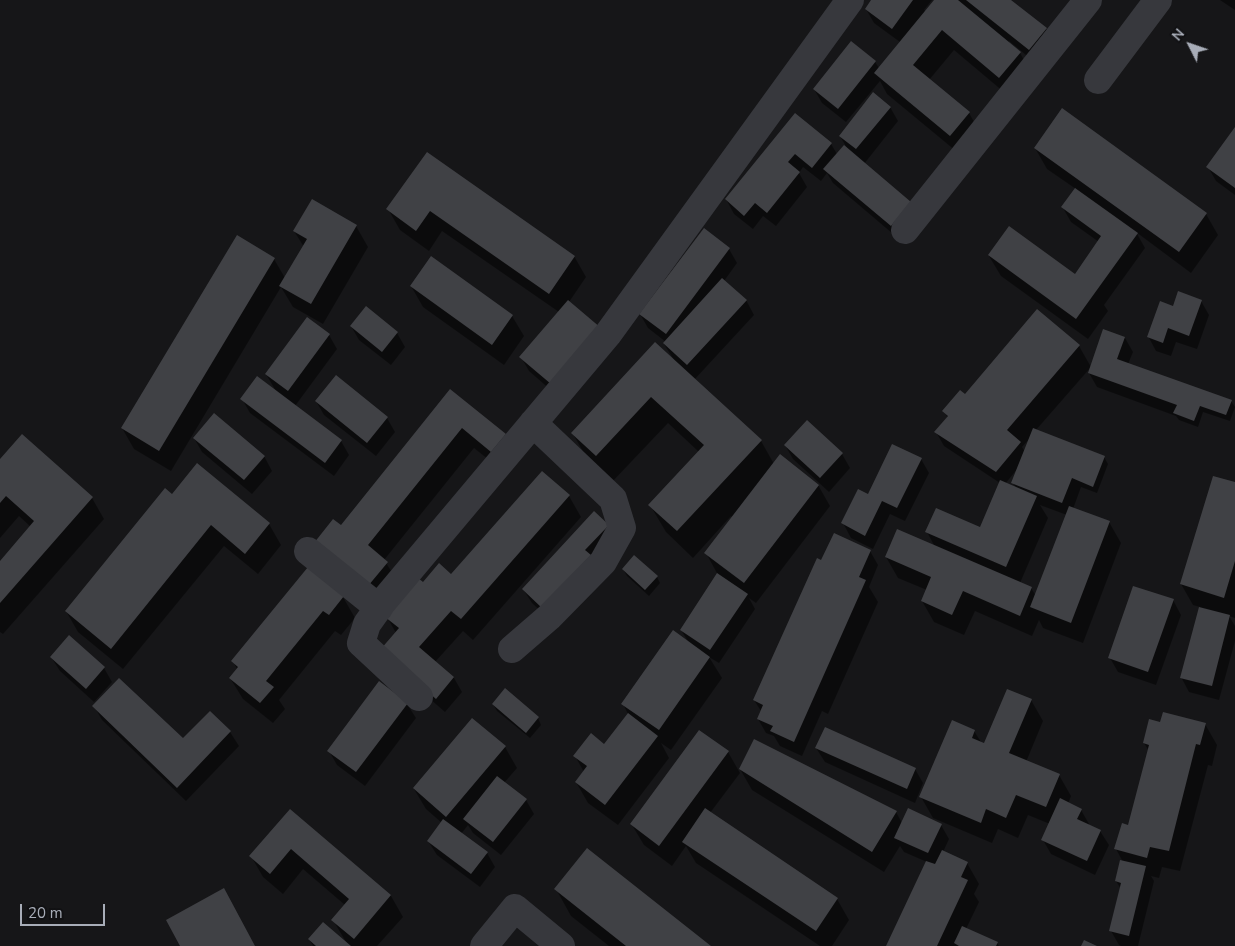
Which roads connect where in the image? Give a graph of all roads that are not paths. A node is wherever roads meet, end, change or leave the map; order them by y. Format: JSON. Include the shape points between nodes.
{"nodes":[{"id":1,"x":850,"y":0,"type":"edge"},
{"id":2,"x":1088,"y":0,"type":"edge"},
{"id":3,"x":1158,"y":0,"type":"edge"},
{"id":4,"x":1098,"y":80,"type":"dead end"},
{"id":5,"x":905,"y":230,"type":"dead end"},
{"id":6,"x":533,"y":422,"type":"junction"},
{"id":7,"x":308,"y":551,"type":"dead end"},
{"id":8,"x":379,"y":608,"type":"junction"},
{"id":9,"x":512,"y":649,"type":"dead end"},
{"id":10,"x":419,"y":697,"type":"dead end"},
{"id":11,"x":484,"y":946,"type":"edge"},
{"id":12,"x":561,"y":946,"type":"edge"}],
"edges":[{"from":1,"to":6,"type":"street","via":[[608,334]]},
{"from":2,"to":5,"type":"street"},
{"from":3,"to":4,"type":"street"},
{"from":6,"to":8,"type":"street"},
{"from":6,"to":9,"type":"street","via":[[613,499],[622,528],[603,562]]},
{"from":7,"to":8,"type":"street"},
{"from":8,"to":10,"type":"street","via":[[367,624],[361,643]]},
{"from":11,"to":12,"type":"street","via":[[515,908]]}]}
